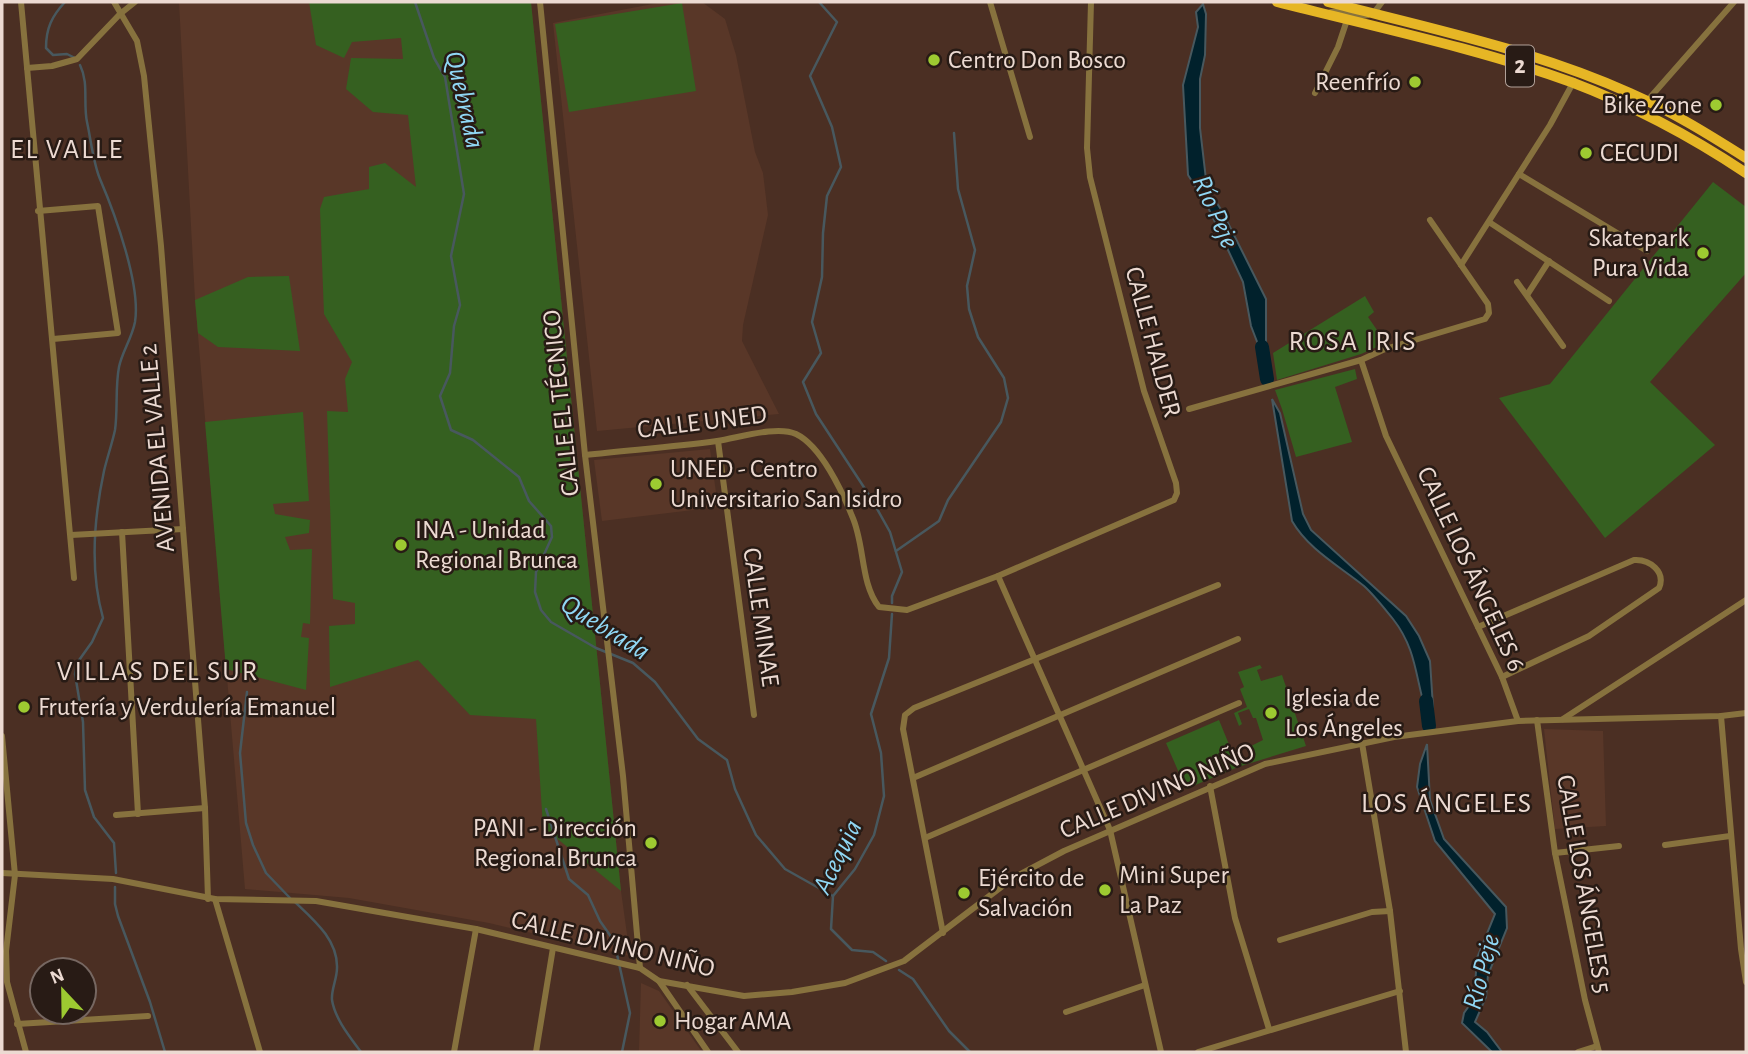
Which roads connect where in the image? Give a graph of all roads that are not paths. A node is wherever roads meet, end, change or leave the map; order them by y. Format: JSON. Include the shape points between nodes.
{"nodes":[{"id":1,"x":21,"y":2,"type":"edge"},
{"id":2,"x":114,"y":2,"type":"edge"},
{"id":3,"x":135,"y":2,"type":"edge"},
{"id":4,"x":540,"y":2,"type":"edge"},
{"id":5,"x":990,"y":2,"type":"edge"},
{"id":6,"x":1091,"y":2,"type":"edge"},
{"id":7,"x":1277,"y":2,"type":"edge"},
{"id":8,"x":1328,"y":2,"type":"edge"},
{"id":9,"x":1382,"y":2,"type":"edge"},
{"id":10,"x":1734,"y":2,"type":"edge"},
{"id":11,"x":120,"y":14,"type":"junction"},
{"id":12,"x":1323,"y":14,"type":"junction"},
{"id":13,"x":1373,"y":14,"type":"junction"},
{"id":14,"x":1347,"y":20,"type":"junction"},
{"id":15,"x":1401,"y":34,"type":"junction"},
{"id":16,"x":27,"y":68,"type":"junction"},
{"id":17,"x":1578,"y":72,"type":"junction"},
{"id":18,"x":1573,"y":83,"type":"junction"},
{"id":19,"x":1315,"y":93,"type":"dead end"},
{"id":20,"x":1647,"y":101,"type":"junction"},
{"id":21,"x":1030,"y":137,"type":"dead end"},
{"id":22,"x":1718,"y":155,"type":"junction"},
{"id":23,"x":1746,"y":158,"type":"edge"},
{"id":24,"x":1746,"y":166,"type":"edge"},
{"id":25,"x":1746,"y":173,"type":"edge"},
{"id":26,"x":1519,"y":174,"type":"junction"},
{"id":27,"x":38,"y":211,"type":"junction"},
{"id":28,"x":1430,"y":220,"type":"dead end"},
{"id":29,"x":1489,"y":222,"type":"junction"},
{"id":30,"x":1647,"y":251,"type":"dead end"},
{"id":31,"x":1549,"y":261,"type":"junction"},
{"id":32,"x":1461,"y":265,"type":"junction"},
{"id":33,"x":1517,"y":282,"type":"dead end"},
{"id":34,"x":1527,"y":295,"type":"junction"},
{"id":35,"x":1609,"y":301,"type":"dead end"},
{"id":36,"x":53,"y":339,"type":"junction"},
{"id":37,"x":1563,"y":346,"type":"dead end"},
{"id":38,"x":1361,"y":360,"type":"junction"},
{"id":39,"x":1189,"y":409,"type":"dead end"},
{"id":40,"x":718,"y":441,"type":"junction"},
{"id":41,"x":584,"y":455,"type":"junction"},
{"id":42,"x":183,"y":529,"type":"junction"},
{"id":43,"x":122,"y":532,"type":"junction"},
{"id":44,"x":71,"y":535,"type":"junction"},
{"id":45,"x":998,"y":576,"type":"junction"},
{"id":46,"x":74,"y":578,"type":"dead end"},
{"id":47,"x":1218,"y":585,"type":"dead end"},
{"id":48,"x":1746,"y":600,"type":"edge"},
{"id":49,"x":1478,"y":627,"type":"junction"},
{"id":50,"x":1238,"y":639,"type":"dead end"},
{"id":51,"x":1035,"y":661,"type":"junction"},
{"id":52,"x":1502,"y":677,"type":"junction"},
{"id":53,"x":1239,"y":704,"type":"dead end"},
{"id":54,"x":1746,"y":713,"type":"edge"},
{"id":55,"x":754,"y":715,"type":"dead end"},
{"id":56,"x":1059,"y":716,"type":"junction"},
{"id":57,"x":1721,"y":716,"type":"junction"},
{"id":58,"x":1562,"y":719,"type":"junction"},
{"id":59,"x":1537,"y":720,"type":"junction"},
{"id":60,"x":1518,"y":721,"type":"junction"},
{"id":61,"x":2,"y":736,"type":"edge"},
{"id":62,"x":1362,"y":743,"type":"junction"},
{"id":63,"x":1084,"y":771,"type":"junction"},
{"id":64,"x":913,"y":778,"type":"junction"},
{"id":65,"x":1210,"y":786,"type":"junction"},
{"id":66,"x":205,"y":808,"type":"junction"},
{"id":67,"x":138,"y":814,"type":"junction"},
{"id":68,"x":116,"y":815,"type":"dead end"},
{"id":69,"x":1110,"y":830,"type":"junction"},
{"id":70,"x":1730,"y":836,"type":"junction"},
{"id":71,"x":925,"y":838,"type":"junction"},
{"id":72,"x":1665,"y":845,"type":"dead end"},
{"id":73,"x":1619,"y":846,"type":"dead end"},
{"id":74,"x":1555,"y":853,"type":"junction"},
{"id":75,"x":2,"y":873,"type":"edge"},
{"id":76,"x":15,"y":876,"type":"junction"},
{"id":77,"x":212,"y":899,"type":"junction"},
{"id":78,"x":1390,"y":911,"type":"junction"},
{"id":79,"x":476,"y":929,"type":"junction"},
{"id":80,"x":943,"y":933,"type":"junction"},
{"id":81,"x":1280,"y":940,"type":"dead end"},
{"id":82,"x":553,"y":948,"type":"junction"},
{"id":83,"x":640,"y":968,"type":"junction"},
{"id":84,"x":659,"y":981,"type":"junction"},
{"id":85,"x":1746,"y":982,"type":"edge"},
{"id":86,"x":687,"y":985,"type":"junction"},
{"id":87,"x":1145,"y":985,"type":"junction"},
{"id":88,"x":1400,"y":991,"type":"junction"},
{"id":89,"x":1066,"y":1012,"type":"dead end"},
{"id":90,"x":148,"y":1016,"type":"dead end"},
{"id":91,"x":18,"y":1024,"type":"junction"},
{"id":92,"x":1269,"y":1029,"type":"junction"},
{"id":93,"x":1598,"y":1049,"type":"edge"},
{"id":94,"x":26,"y":1052,"type":"edge"},
{"id":95,"x":260,"y":1052,"type":"edge"},
{"id":96,"x":454,"y":1052,"type":"edge"},
{"id":97,"x":536,"y":1052,"type":"edge"},
{"id":98,"x":708,"y":1052,"type":"edge"},
{"id":99,"x":738,"y":1052,"type":"edge"},
{"id":100,"x":1161,"y":1052,"type":"edge"},
{"id":101,"x":1198,"y":1052,"type":"edge"},
{"id":102,"x":1406,"y":1052,"type":"edge"},
{"id":103,"x":1578,"y":1052,"type":"edge"}],
"edges":[{"from":1,"to":16,"type":"street"},
{"from":2,"to":11,"type":"street","name":"AVENIDA EL VALLE 2"},
{"from":3,"to":11,"type":"street"},
{"from":4,"to":41,"type":"street","name":"CALLE EL TÉCNICO"},
{"from":5,"to":21,"type":"street"},
{"from":6,"to":45,"type":"street","name":"CALLE HALDER","via":[[1090,177],[1144,391],[1177,493],[1174,500]]},
{"from":7,"to":12,"type":"highway","number":"2"},
{"from":8,"to":13,"type":"highway","number":"2"},
{"from":9,"to":13,"type":"street"},
{"from":10,"to":20,"type":"street"},
{"from":11,"to":16,"type":"street","via":[[77,59]]},
{"from":11,"to":42,"type":"street","name":"AVENIDA EL VALLE 2","via":[[137,41],[144,76]]},
{"from":12,"to":13,"type":"street"},
{"from":12,"to":14,"type":"highway","number":"2"},
{"from":13,"to":15,"type":"street","via":[[1382,23],[1397,26]]},
{"from":13,"to":17,"type":"highway","number":"2"},
{"from":14,"to":15,"type":"highway","number":"2"},
{"from":14,"to":19,"type":"street"},
{"from":15,"to":18,"type":"highway","number":"2"},
{"from":16,"to":27,"type":"street"},
{"from":17,"to":18,"type":"street"},
{"from":17,"to":20,"type":"highway","number":"2"},
{"from":18,"to":22,"type":"highway","number":"2","via":[[1626,105]]},
{"from":18,"to":26,"type":"street"},
{"from":20,"to":23,"type":"highway","number":"2"},
{"from":22,"to":24,"type":"highway"},
{"from":22,"to":25,"type":"highway","number":"2"},
{"from":26,"to":29,"type":"street"},
{"from":26,"to":30,"type":"street"},
{"from":27,"to":36,"type":"street"},
{"from":27,"to":36,"type":"street","via":[[98,206],[118,333]]},
{"from":28,"to":32,"type":"street"},
{"from":29,"to":31,"type":"street"},
{"from":29,"to":32,"type":"street"},
{"from":31,"to":34,"type":"street"},
{"from":31,"to":35,"type":"street"},
{"from":32,"to":38,"type":"street","via":[[1488,304],[1485,318]]},
{"from":33,"to":34,"type":"street"},
{"from":34,"to":37,"type":"street"},
{"from":36,"to":44,"type":"street"},
{"from":38,"to":39,"type":"street"},
{"from":38,"to":49,"type":"street","name":"CALLE LOS ÁNGELES 6","via":[[1386,436]]},
{"from":40,"to":41,"type":"street","name":"CALLE UNED"},
{"from":40,"to":45,"type":"street","name":"CALLE UNED","via":[[778,430],[793,432],[807,442],[838,485],[854,520],[871,597],[879,607],[907,610]]},
{"from":40,"to":55,"type":"street","name":"CALLE MINAE"},
{"from":41,"to":83,"type":"street","name":"CALLE EL TÉCNICO","via":[[623,776]]},
{"from":42,"to":43,"type":"street"},
{"from":42,"to":66,"type":"street","name":"AVENIDA EL VALLE 2"},
{"from":43,"to":44,"type":"street"},
{"from":43,"to":67,"type":"street"},
{"from":44,"to":46,"type":"street"},
{"from":45,"to":51,"type":"street"},
{"from":47,"to":51,"type":"street"},
{"from":48,"to":58,"type":"street"},
{"from":49,"to":52,"type":"street","name":"CALLE LOS ÁNGELES 6"},
{"from":49,"to":52,"type":"street","via":[[1634,560],[1649,562],[1661,576],[1659,588],[1589,636]]},
{"from":50,"to":56,"type":"street"},
{"from":51,"to":56,"type":"street"},
{"from":51,"to":64,"type":"street","via":[[905,715],[903,729]]},
{"from":52,"to":60,"type":"street","name":"CALLE LOS ÁNGELES 6"},
{"from":53,"to":63,"type":"street"},
{"from":54,"to":57,"type":"street","name":"CALLE DIVINO NIÑO"},
{"from":56,"to":63,"type":"street"},
{"from":56,"to":64,"type":"street"},
{"from":57,"to":58,"type":"street","name":"CALLE DIVINO NIÑO"},
{"from":57,"to":70,"type":"street"},
{"from":58,"to":59,"type":"street","name":"CALLE DIVINO NIÑO"},
{"from":59,"to":60,"type":"street","name":"CALLE DIVINO NIÑO"},
{"from":59,"to":74,"type":"street","name":"CALLE LOS ÁNGELES 5"},
{"from":60,"to":62,"type":"street","name":"CALLE DIVINO NIÑO"},
{"from":61,"to":76,"type":"street"},
{"from":62,"to":65,"type":"street","name":"CALLE DIVINO NIÑO","via":[[1265,764]]},
{"from":62,"to":78,"type":"street"},
{"from":63,"to":69,"type":"street"},
{"from":63,"to":71,"type":"street"},
{"from":64,"to":71,"type":"street"},
{"from":65,"to":69,"type":"street","name":"CALLE DIVINO NIÑO"},
{"from":65,"to":92,"type":"street","via":[[1235,918]]},
{"from":66,"to":67,"type":"street"},
{"from":66,"to":77,"type":"street","name":"AVENIDA EL VALLE 2"},
{"from":67,"to":68,"type":"street"},
{"from":69,"to":80,"type":"street","name":"CALLE DIVINO NIÑO","via":[[1013,878]]},
{"from":69,"to":87,"type":"street"},
{"from":70,"to":72,"type":"street"},
{"from":70,"to":85,"type":"street"},
{"from":71,"to":80,"type":"street"},
{"from":73,"to":74,"type":"street"},
{"from":74,"to":93,"type":"street","name":"CALLE LOS ÁNGELES 5"},
{"from":75,"to":76,"type":"street","name":"CALLE DIVINO NIÑO"},
{"from":76,"to":77,"type":"street","name":"CALLE DIVINO NIÑO","via":[[113,879]]},
{"from":76,"to":91,"type":"street","via":[[6,951],[7,982]]},
{"from":77,"to":79,"type":"street","name":"CALLE DIVINO NIÑO","via":[[316,901]]},
{"from":77,"to":95,"type":"street","name":"AVENIDA EL VALLE 2"},
{"from":78,"to":81,"type":"street","via":[[1372,912]]},
{"from":78,"to":88,"type":"street"},
{"from":79,"to":82,"type":"street","name":"CALLE DIVINO NIÑO"},
{"from":79,"to":96,"type":"street"},
{"from":80,"to":86,"type":"street","name":"CALLE DIVINO NIÑO","via":[[904,961],[845,983],[744,996]]},
{"from":82,"to":83,"type":"street","name":"CALLE DIVINO NIÑO"},
{"from":82,"to":97,"type":"street"},
{"from":83,"to":84,"type":"street","name":"CALLE DIVINO NIÑO"},
{"from":84,"to":86,"type":"street","name":"CALLE DIVINO NIÑO"},
{"from":84,"to":98,"type":"street"},
{"from":86,"to":99,"type":"street"},
{"from":87,"to":89,"type":"street"},
{"from":87,"to":100,"type":"street"},
{"from":88,"to":92,"type":"street"},
{"from":88,"to":102,"type":"street"},
{"from":90,"to":91,"type":"street"},
{"from":91,"to":94,"type":"street"},
{"from":92,"to":101,"type":"street"},
{"from":93,"to":103,"type":"street"}]}
